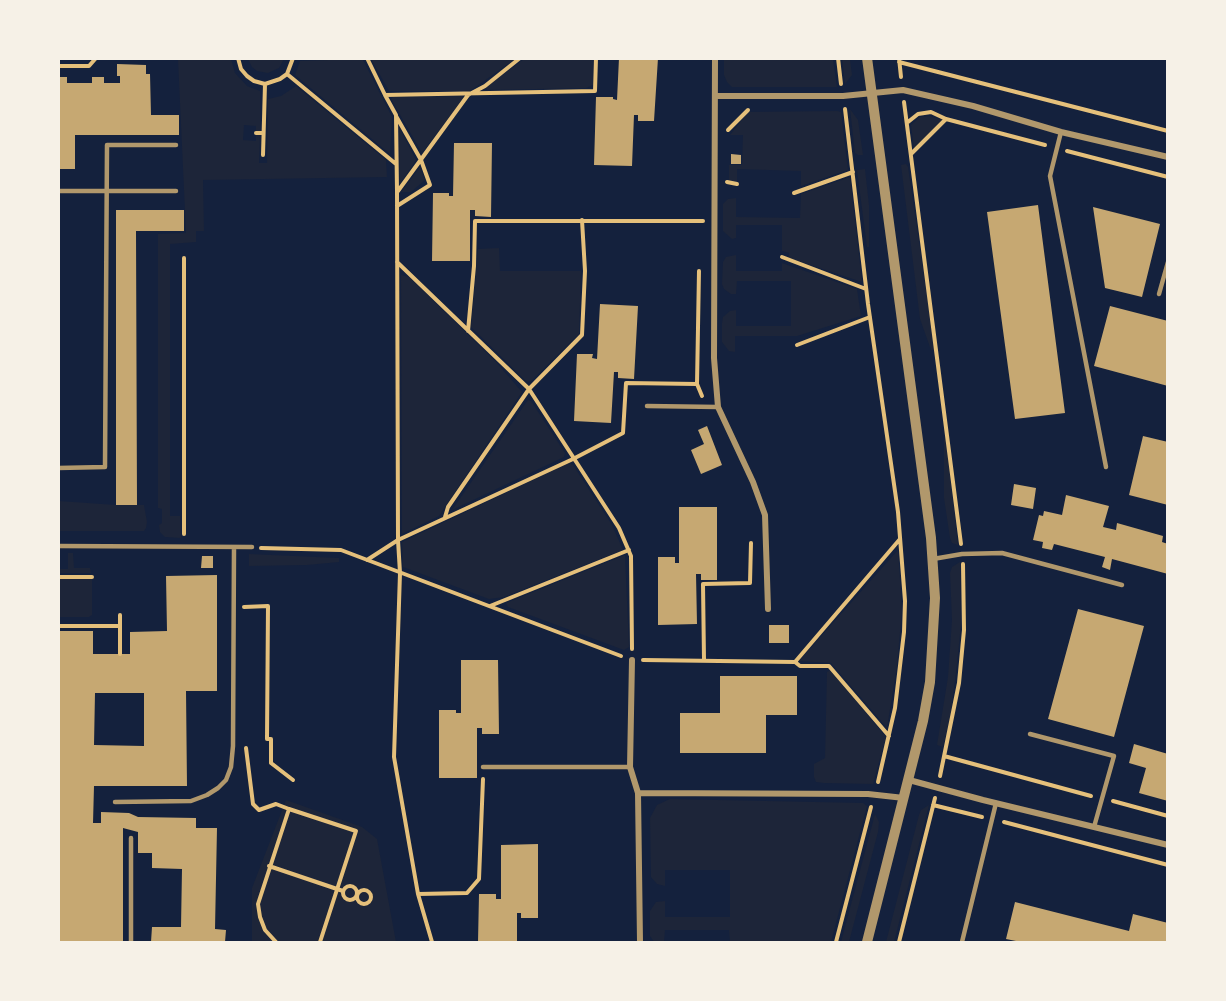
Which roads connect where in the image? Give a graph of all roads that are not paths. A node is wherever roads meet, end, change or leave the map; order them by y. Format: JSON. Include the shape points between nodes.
{"nodes":[{"id":1,"x":716,"y":58,"type":"edge"},
{"id":2,"x":867,"y":58,"type":"edge"},
{"id":3,"x":872,"y":94,"type":"junction"},
{"id":4,"x":716,"y":96,"type":"junction"},
{"id":5,"x":1062,"y":132,"type":"junction"},
{"id":6,"x":176,"y":145,"type":"dead end"},
{"id":7,"x":1167,"y":157,"type":"edge"},
{"id":8,"x":58,"y":190,"type":"edge"},
{"id":9,"x":106,"y":191,"type":"junction"},
{"id":10,"x":177,"y":191,"type":"dead end"},
{"id":11,"x":1167,"y":262,"type":"edge"},
{"id":12,"x":1158,"y":294,"type":"dead end"},
{"id":13,"x":647,"y":406,"type":"dead end"},
{"id":14,"x":718,"y":406,"type":"junction"},
{"id":15,"x":1106,"y":467,"type":"dead end"},
{"id":16,"x":58,"y":468,"type":"edge"},
{"id":17,"x":58,"y":546,"type":"edge"},
{"id":18,"x":234,"y":547,"type":"junction"},
{"id":19,"x":252,"y":547,"type":"road end"},
{"id":20,"x":933,"y":559,"type":"junction"},
{"id":21,"x":1122,"y":585,"type":"dead end"},
{"id":22,"x":768,"y":609,"type":"dead end"},
{"id":23,"x":632,"y":660,"type":"road end"},
{"id":24,"x":1030,"y":734,"type":"dead end"},
{"id":25,"x":483,"y":767,"type":"road end"},
{"id":26,"x":630,"y":767,"type":"junction"},
{"id":27,"x":909,"y":780,"type":"junction"},
{"id":28,"x":638,"y":794,"type":"junction"},
{"id":29,"x":904,"y":798,"type":"junction"},
{"id":30,"x":115,"y":802,"type":"dead end"},
{"id":31,"x":996,"y":803,"type":"junction"},
{"id":32,"x":1094,"y":827,"type":"junction"},
{"id":33,"x":131,"y":838,"type":"dead end"},
{"id":34,"x":1167,"y":845,"type":"edge"},
{"id":35,"x":130,"y":942,"type":"edge"},
{"id":36,"x":640,"y":942,"type":"edge"},
{"id":37,"x":867,"y":942,"type":"edge"},
{"id":38,"x":963,"y":942,"type":"edge"}],
"edges":[{"from":1,"to":4,"type":"street"},
{"from":2,"to":3,"type":"street"},
{"from":3,"to":4,"type":"street"},
{"from":3,"to":5,"type":"street","via":[[903,90]]},
{"from":3,"to":20,"type":"street"},
{"from":4,"to":14,"type":"street","via":[[714,358]]},
{"from":5,"to":7,"type":"street"},
{"from":5,"to":15,"type":"lane","via":[[1050,176]]},
{"from":6,"to":9,"type":"lane","via":[[107,145]]},
{"from":8,"to":9,"type":"lane"},
{"from":9,"to":10,"type":"lane"},
{"from":9,"to":16,"type":"lane","via":[[105,467]]},
{"from":11,"to":12,"type":"lane"},
{"from":13,"to":14,"type":"lane"},
{"from":14,"to":22,"type":"street","via":[[765,515]]},
{"from":17,"to":18,"type":"lane"},
{"from":18,"to":19,"type":"lane"},
{"from":18,"to":30,"type":"lane","via":[[233,746],[226,780],[213,792],[191,801]]},
{"from":20,"to":21,"type":"lane","via":[[1002,553]]},
{"from":20,"to":27,"type":"street","via":[[930,682]]},
{"from":23,"to":26,"type":"street"},
{"from":24,"to":32,"type":"lane","via":[[1114,756]]},
{"from":25,"to":26,"type":"lane"},
{"from":26,"to":28,"type":"street"},
{"from":27,"to":29,"type":"street"},
{"from":27,"to":31,"type":"street"},
{"from":28,"to":29,"type":"street","via":[[874,794]]},
{"from":28,"to":36,"type":"street"},
{"from":29,"to":37,"type":"street"},
{"from":31,"to":32,"type":"street"},
{"from":31,"to":38,"type":"lane"},
{"from":32,"to":34,"type":"street"},
{"from":33,"to":35,"type":"lane"}]}
